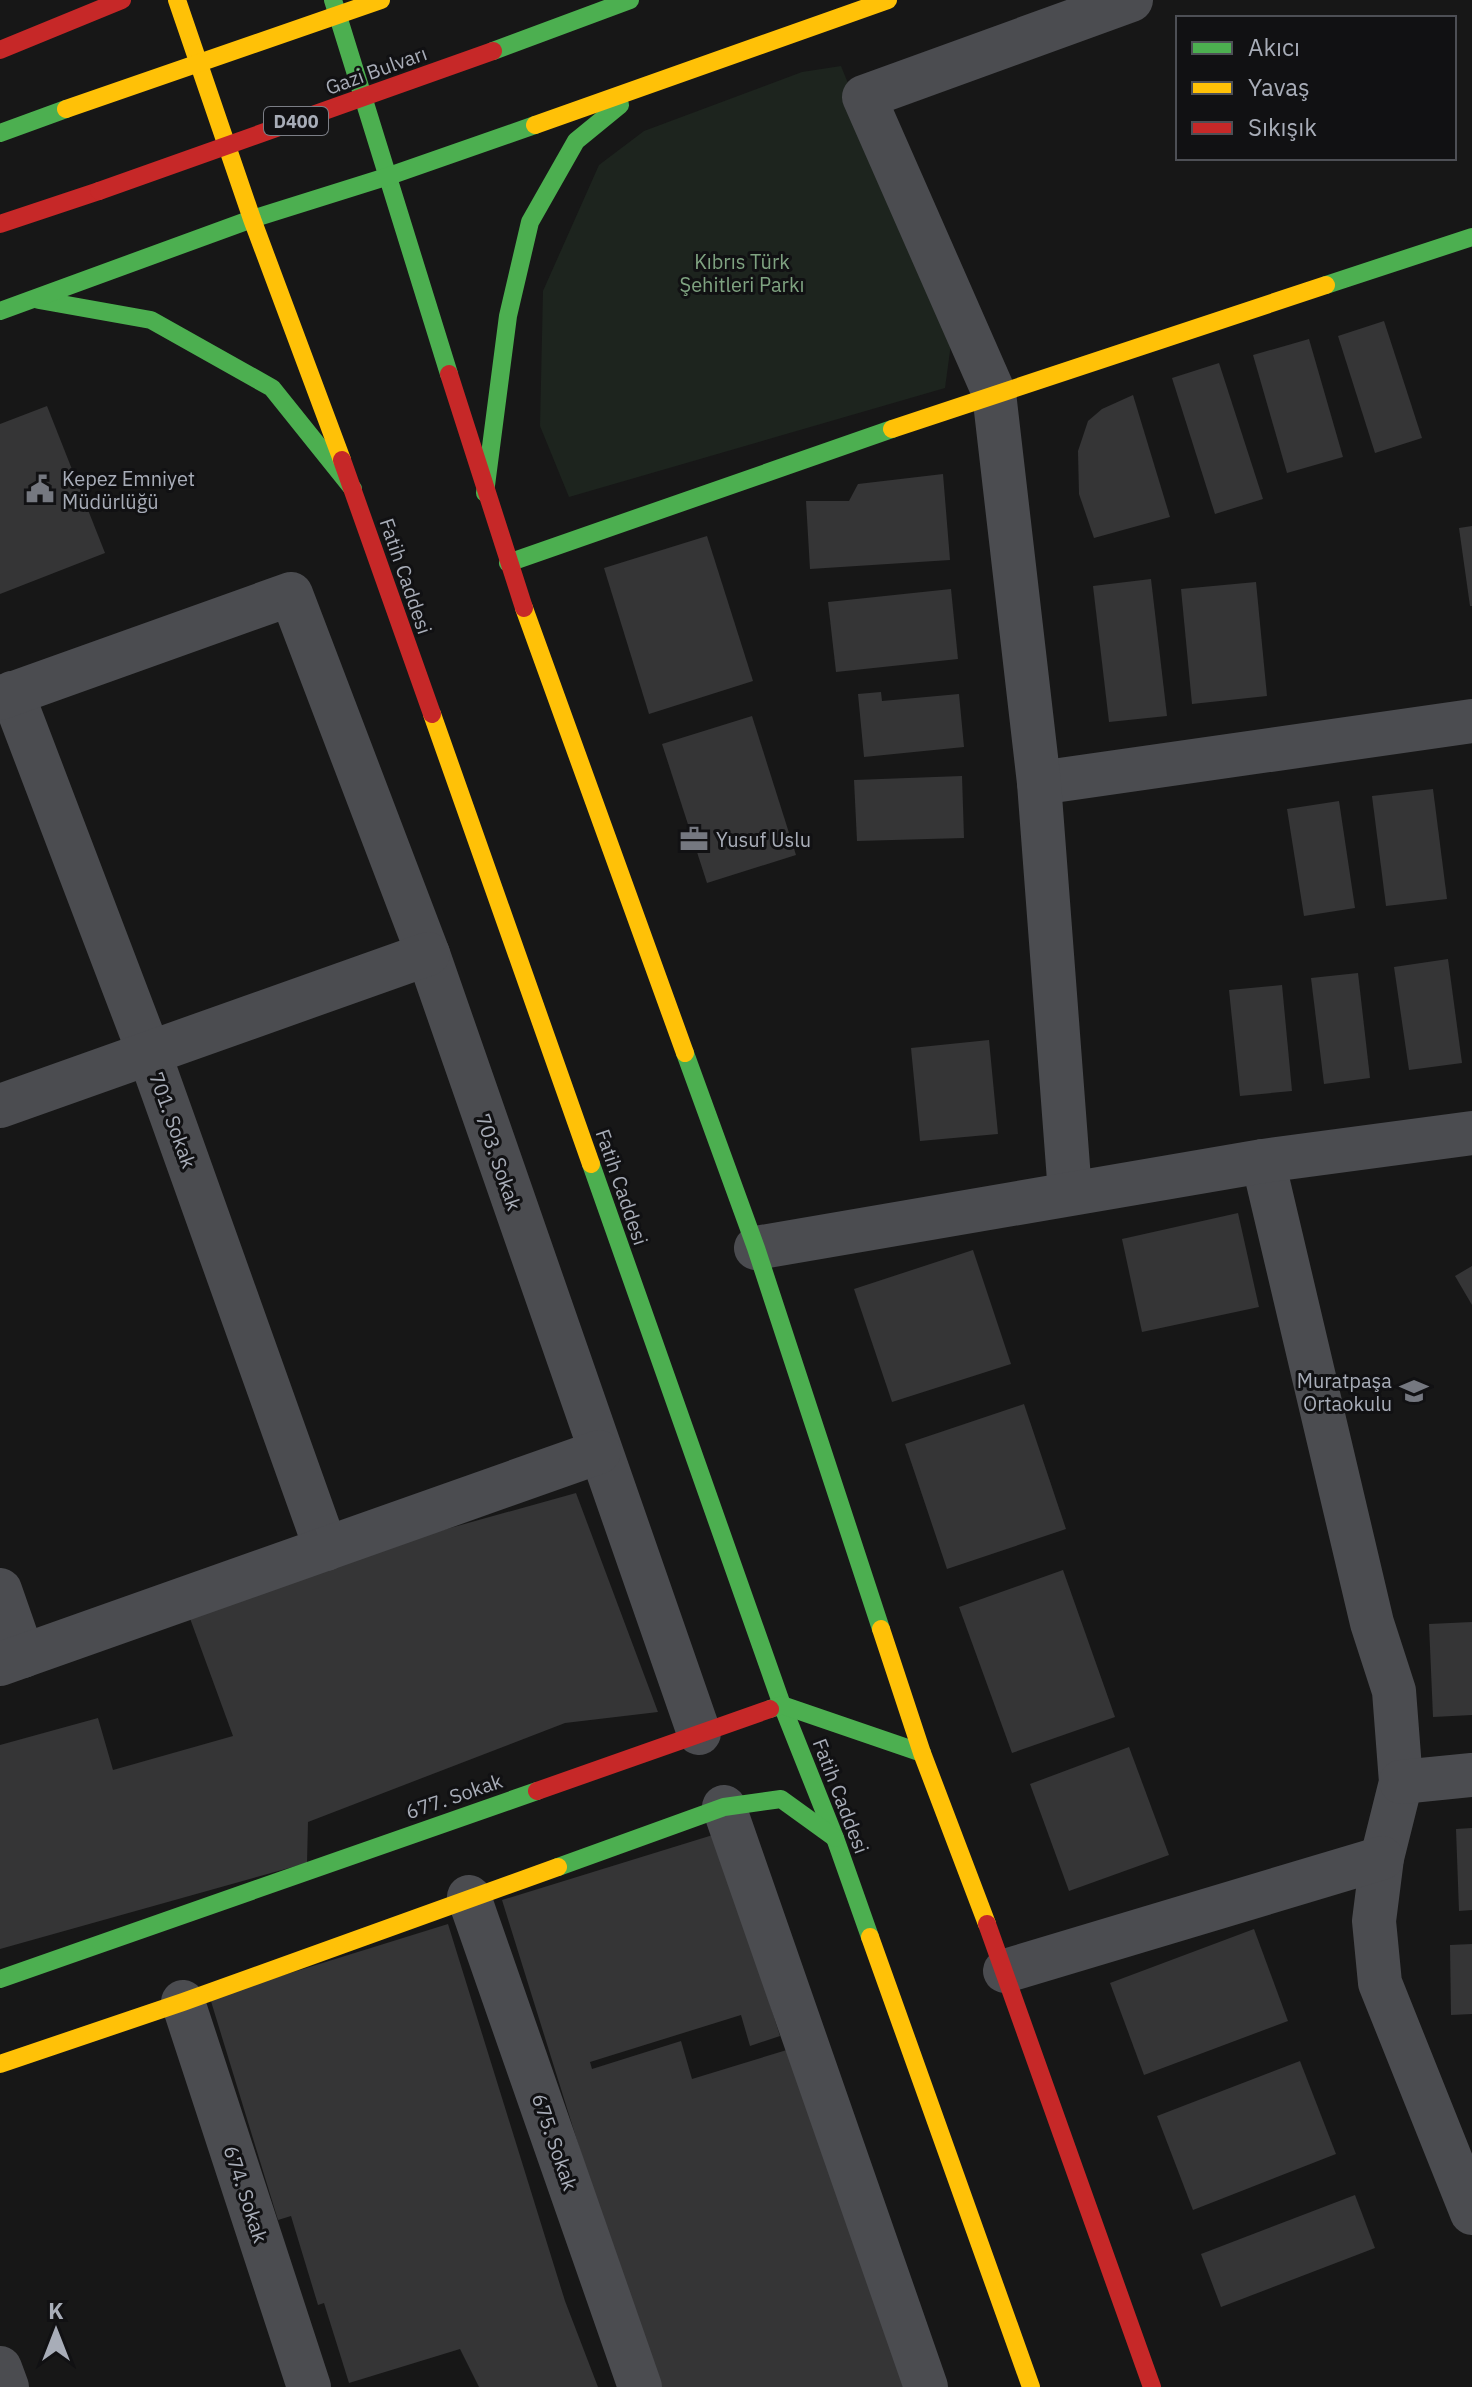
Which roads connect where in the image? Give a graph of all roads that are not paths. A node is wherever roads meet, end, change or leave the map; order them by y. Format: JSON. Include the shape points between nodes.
{"nodes":[{"id":1,"x":71,"y":0,"type":"edge"},
{"id":2,"x":122,"y":0,"type":"edge"},
{"id":3,"x":177,"y":0,"type":"edge"},
{"id":4,"x":333,"y":0,"type":"edge"},
{"id":5,"x":381,"y":0,"type":"edge"},
{"id":6,"x":630,"y":0,"type":"edge"},
{"id":7,"x":888,"y":0,"type":"edge"},
{"id":8,"x":1131,"y":0,"type":"edge"},
{"id":9,"x":0,"y":44,"type":"edge"},
{"id":10,"x":0,"y":50,"type":"edge"},
{"id":11,"x":643,"y":87,"type":"junction"},
{"id":12,"x":0,"y":133,"type":"edge"},
{"id":13,"x":389,"y":176,"type":"junction"},
{"id":14,"x":252,"y":219,"type":"junction"},
{"id":15,"x":0,"y":224,"type":"edge"},
{"id":16,"x":1472,"y":237,"type":"edge"},
{"id":17,"x":33,"y":299,"type":"junction"},
{"id":18,"x":0,"y":311,"type":"edge"},
{"id":19,"x":994,"y":393,"type":"junction"},
{"id":20,"x":353,"y":489,"type":"junction"},
{"id":21,"x":485,"y":493,"type":"junction"},
{"id":22,"x":508,"y":563,"type":"junction"},
{"id":23,"x":6,"y":696,"type":"edge"},
{"id":24,"x":1472,"y":721,"type":"edge"},
{"id":25,"x":1039,"y":783,"type":"junction"},
{"id":26,"x":428,"y":954,"type":"junction"},
{"id":27,"x":149,"y":1053,"type":"junction"},
{"id":28,"x":0,"y":1106,"type":"edge"},
{"id":29,"x":1472,"y":1133,"type":"edge"},
{"id":30,"x":1263,"y":1161,"type":"junction"},
{"id":31,"x":1070,"y":1193,"type":"junction"},
{"id":32,"x":756,"y":1248,"type":"junction"},
{"id":33,"x":599,"y":1452,"type":"junction"},
{"id":34,"x":326,"y":1549,"type":"junction"},
{"id":35,"x":0,"y":1590,"type":"edge"},
{"id":36,"x":12,"y":1660,"type":"edge"},
{"id":37,"x":782,"y":1705,"type":"junction"},
{"id":38,"x":699,"y":1733,"type":"junction"},
{"id":39,"x":922,"y":1753,"type":"junction"},
{"id":40,"x":1472,"y":1775,"type":"edge"},
{"id":41,"x":1401,"y":1782,"type":"junction"},
{"id":42,"x":724,"y":1807,"type":"junction"},
{"id":43,"x":835,"y":1838,"type":"junction"},
{"id":44,"x":1382,"y":1858,"type":"junction"},
{"id":45,"x":469,"y":1897,"type":"junction"},
{"id":46,"x":1005,"y":1971,"type":"junction"},
{"id":47,"x":0,"y":1979,"type":"edge"},
{"id":48,"x":183,"y":2002,"type":"junction"},
{"id":49,"x":0,"y":2064,"type":"edge"},
{"id":50,"x":1472,"y":2213,"type":"edge"},
{"id":51,"x":0,"y":2368,"type":"edge"},
{"id":52,"x":7,"y":2387,"type":"edge"},
{"id":53,"x":309,"y":2387,"type":"edge"},
{"id":54,"x":640,"y":2387,"type":"edge"},
{"id":55,"x":926,"y":2387,"type":"edge"},
{"id":56,"x":1031,"y":2387,"type":"edge"},
{"id":57,"x":1152,"y":2387,"type":"edge"}],
"edges":[{"from":1,"to":9,"type":"main road"},
{"from":2,"to":10,"type":"main road"},
{"from":3,"to":14,"type":"main road","name":"Fatih Caddesi"},
{"from":4,"to":13,"type":"main road"},
{"from":5,"to":12,"type":"main road","bridge":true},
{"from":6,"to":15,"type":"main road","name":"Gazi Bulvarı","number":"D400","bridge":true},
{"from":7,"to":11,"type":"main road"},
{"from":8,"to":19,"type":"street","via":[[864,97]]},
{"from":11,"to":13,"type":"main road"},
{"from":11,"to":21,"type":"main road","via":[[576,141],[530,222],[508,316]]},
{"from":13,"to":14,"type":"main road"},
{"from":13,"to":21,"type":"main road"},
{"from":14,"to":17,"type":"main road"},
{"from":14,"to":20,"type":"main road","name":"Fatih Caddesi"},
{"from":16,"to":19,"type":"main road"},
{"from":17,"to":18,"type":"main road"},
{"from":17,"to":20,"type":"main road","via":[[151,320],[272,388]]},
{"from":19,"to":22,"type":"main road"},
{"from":19,"to":25,"type":"street"},
{"from":20,"to":37,"type":"main road","name":"Fatih Caddesi"},
{"from":21,"to":22,"type":"main road"},
{"from":22,"to":32,"type":"main road"},
{"from":23,"to":26,"type":"street","name":"703. Sokak","via":[[291,594]]},
{"from":23,"to":27,"type":"street","name":"701. Sokak"},
{"from":24,"to":25,"type":"street"},
{"from":25,"to":31,"type":"street"},
{"from":26,"to":27,"type":"street"},
{"from":26,"to":33,"type":"street","name":"703. Sokak"},
{"from":27,"to":28,"type":"street"},
{"from":27,"to":34,"type":"street","name":"701. Sokak"},
{"from":29,"to":30,"type":"street"},
{"from":30,"to":31,"type":"street"},
{"from":30,"to":41,"type":"street","via":[[1372,1623],[1394,1691]]},
{"from":31,"to":32,"type":"street"},
{"from":32,"to":39,"type":"main road"},
{"from":33,"to":34,"type":"street"},
{"from":33,"to":38,"type":"street","name":"703. Sokak"},
{"from":34,"to":36,"type":"street"},
{"from":35,"to":36,"type":"street"},
{"from":37,"to":38,"type":"main road","name":"677. Sokak"},
{"from":37,"to":39,"type":"main road"},
{"from":37,"to":43,"type":"main road","name":"Fatih Caddesi"},
{"from":38,"to":47,"type":"main road","name":"677. Sokak"},
{"from":39,"to":46,"type":"main road"},
{"from":40,"to":41,"type":"street"},
{"from":41,"to":44,"type":"street"},
{"from":42,"to":43,"type":"main road","via":[[781,1799]]},
{"from":42,"to":45,"type":"main road"},
{"from":42,"to":55,"type":"street"},
{"from":43,"to":56,"type":"main road","name":"Fatih Caddesi"},
{"from":44,"to":46,"type":"street"},
{"from":44,"to":50,"type":"street","via":[[1374,1921],[1380,1983]]},
{"from":45,"to":48,"type":"main road"},
{"from":45,"to":54,"type":"street","name":"675. Sokak"},
{"from":46,"to":57,"type":"main road"},
{"from":48,"to":49,"type":"main road"},
{"from":48,"to":53,"type":"street","name":"674. Sokak"},
{"from":51,"to":52,"type":"street"}]}
